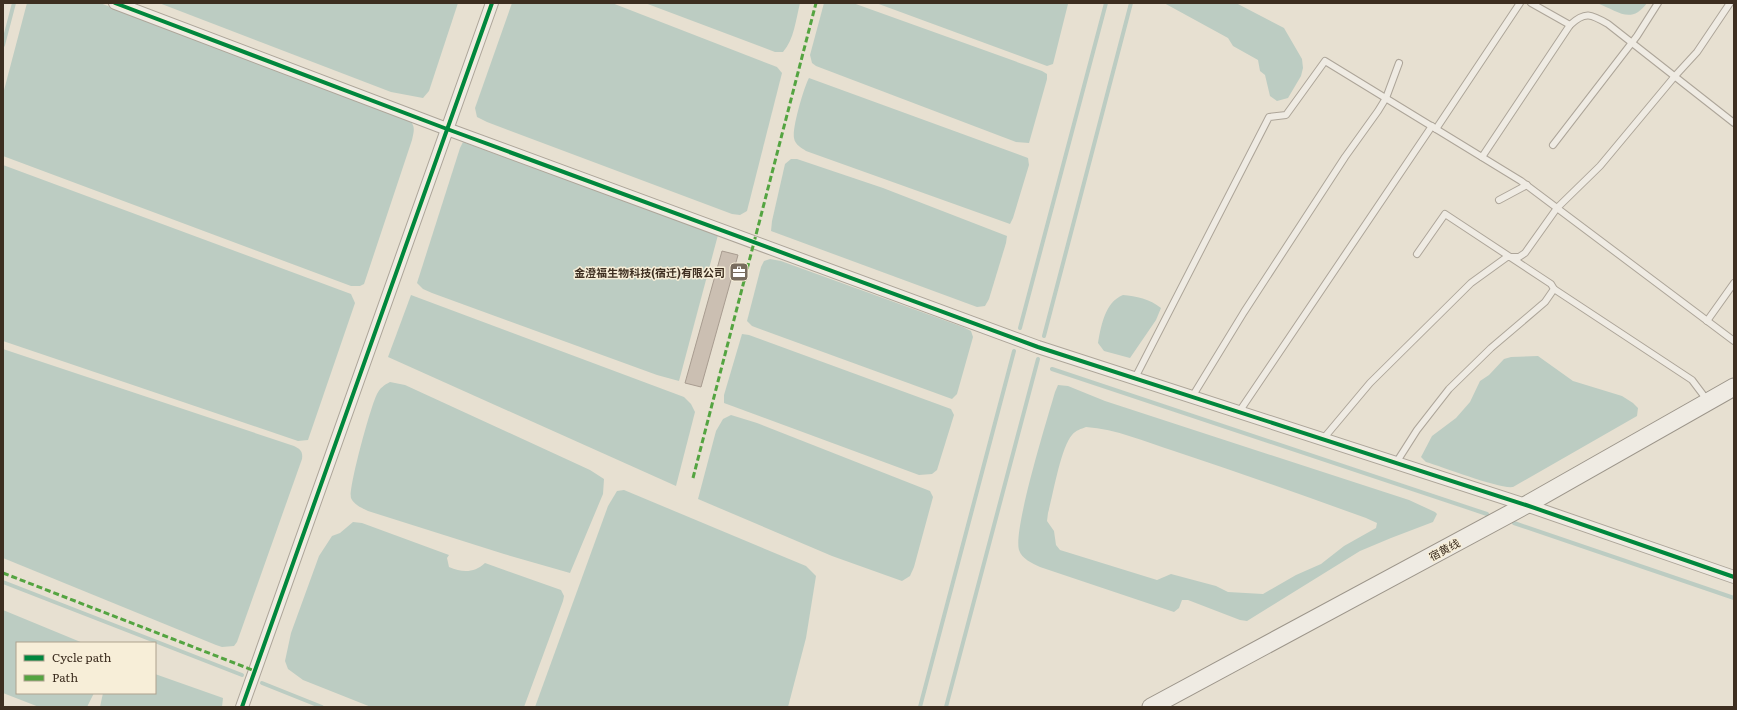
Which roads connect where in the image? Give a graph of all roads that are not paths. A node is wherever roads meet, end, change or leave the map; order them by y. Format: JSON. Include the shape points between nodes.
{"nodes":[{"id":1,"x":115,"y":3,"type":"edge"},
{"id":2,"x":492,"y":3,"type":"edge"},
{"id":3,"x":1520,"y":3,"type":"edge"},
{"id":4,"x":1531,"y":3,"type":"edge"},
{"id":5,"x":1658,"y":3,"type":"edge"},
{"id":6,"x":1730,"y":3,"type":"edge"},
{"id":7,"x":1570,"y":25,"type":"junction"},
{"id":8,"x":1631,"y":43,"type":"junction"},
{"id":9,"x":1399,"y":63,"type":"dead end"},
{"id":10,"x":1674,"y":76,"type":"junction"},
{"id":11,"x":1386,"y":98,"type":"junction"},
{"id":12,"x":1734,"y":123,"type":"edge"},
{"id":13,"x":1434,"y":128,"type":"junction"},
{"id":14,"x":447,"y":129,"type":"junction"},
{"id":15,"x":1553,"y":145,"type":"dead end"},
{"id":16,"x":1482,"y":157,"type":"junction"},
{"id":17,"x":1526,"y":185,"type":"junction"},
{"id":18,"x":1499,"y":200,"type":"dead end"},
{"id":19,"x":1557,"y":208,"type":"junction"},
{"id":20,"x":1417,"y":254,"type":"dead end"},
{"id":21,"x":1510,"y":257,"type":"junction"},
{"id":22,"x":1734,"y":283,"type":"edge"},
{"id":23,"x":1554,"y":290,"type":"junction"},
{"id":24,"x":1707,"y":321,"type":"junction"},
{"id":25,"x":1734,"y":341,"type":"edge"},
{"id":26,"x":1135,"y":378,"type":"junction"},
{"id":27,"x":1734,"y":387,"type":"edge"},
{"id":28,"x":1192,"y":397,"type":"junction"},
{"id":29,"x":1708,"y":401,"type":"junction"},
{"id":30,"x":1239,"y":412,"type":"junction"},
{"id":31,"x":1323,"y":439,"type":"junction"},
{"id":32,"x":1396,"y":463,"type":"junction"},
{"id":33,"x":1526,"y":505,"type":"junction"},
{"id":34,"x":1734,"y":577,"type":"edge"},
{"id":35,"x":242,"y":707,"type":"edge"},
{"id":36,"x":1151,"y":707,"type":"edge"}],
"edges":[{"from":1,"to":14,"type":"street"},
{"from":2,"to":14,"type":"street"},
{"from":3,"to":13,"type":"lane"},
{"from":4,"to":7,"type":"lane"},
{"from":5,"to":8,"type":"lane"},
{"from":6,"to":10,"type":"lane","via":[[1697,52]]},
{"from":7,"to":8,"type":"lane","via":[[1579,17],[1587,15],[1608,24]]},
{"from":7,"to":16,"type":"lane"},
{"from":8,"to":10,"type":"lane"},
{"from":8,"to":15,"type":"lane"},
{"from":9,"to":11,"type":"lane"},
{"from":10,"to":12,"type":"lane"},
{"from":10,"to":19,"type":"lane","via":[[1600,166]]},
{"from":11,"to":13,"type":"lane"},
{"from":11,"to":26,"type":"lane","via":[[1325,61],[1286,115],[1269,117]]},
{"from":11,"to":28,"type":"lane","via":[[1345,156]]},
{"from":13,"to":16,"type":"lane"},
{"from":13,"to":30,"type":"lane"},
{"from":14,"to":26,"type":"street","via":[[1038,347]]},
{"from":14,"to":35,"type":"street"},
{"from":16,"to":17,"type":"lane"},
{"from":17,"to":18,"type":"lane"},
{"from":17,"to":19,"type":"lane"},
{"from":19,"to":21,"type":"lane","via":[[1525,253]]},
{"from":19,"to":24,"type":"lane"},
{"from":20,"to":21,"type":"lane","via":[[1445,214]]},
{"from":21,"to":23,"type":"lane","via":[[1551,284]]},
{"from":21,"to":31,"type":"lane","via":[[1471,283],[1370,383]]},
{"from":22,"to":24,"type":"lane"},
{"from":23,"to":29,"type":"lane","via":[[1692,380]]},
{"from":23,"to":32,"type":"lane","via":[[1545,302],[1491,348],[1449,389],[1417,430]]},
{"from":24,"to":25,"type":"lane"},
{"from":26,"to":28,"type":"street"},
{"from":27,"to":29,"type":"main road","name":"宿黄线"},
{"from":28,"to":30,"type":"street"},
{"from":29,"to":33,"type":"main road","name":"宿黄线"},
{"from":30,"to":31,"type":"street"},
{"from":31,"to":32,"type":"street"},
{"from":32,"to":33,"type":"street"},
{"from":33,"to":34,"type":"street"},
{"from":33,"to":36,"type":"main road","name":"宿黄线"}]}
